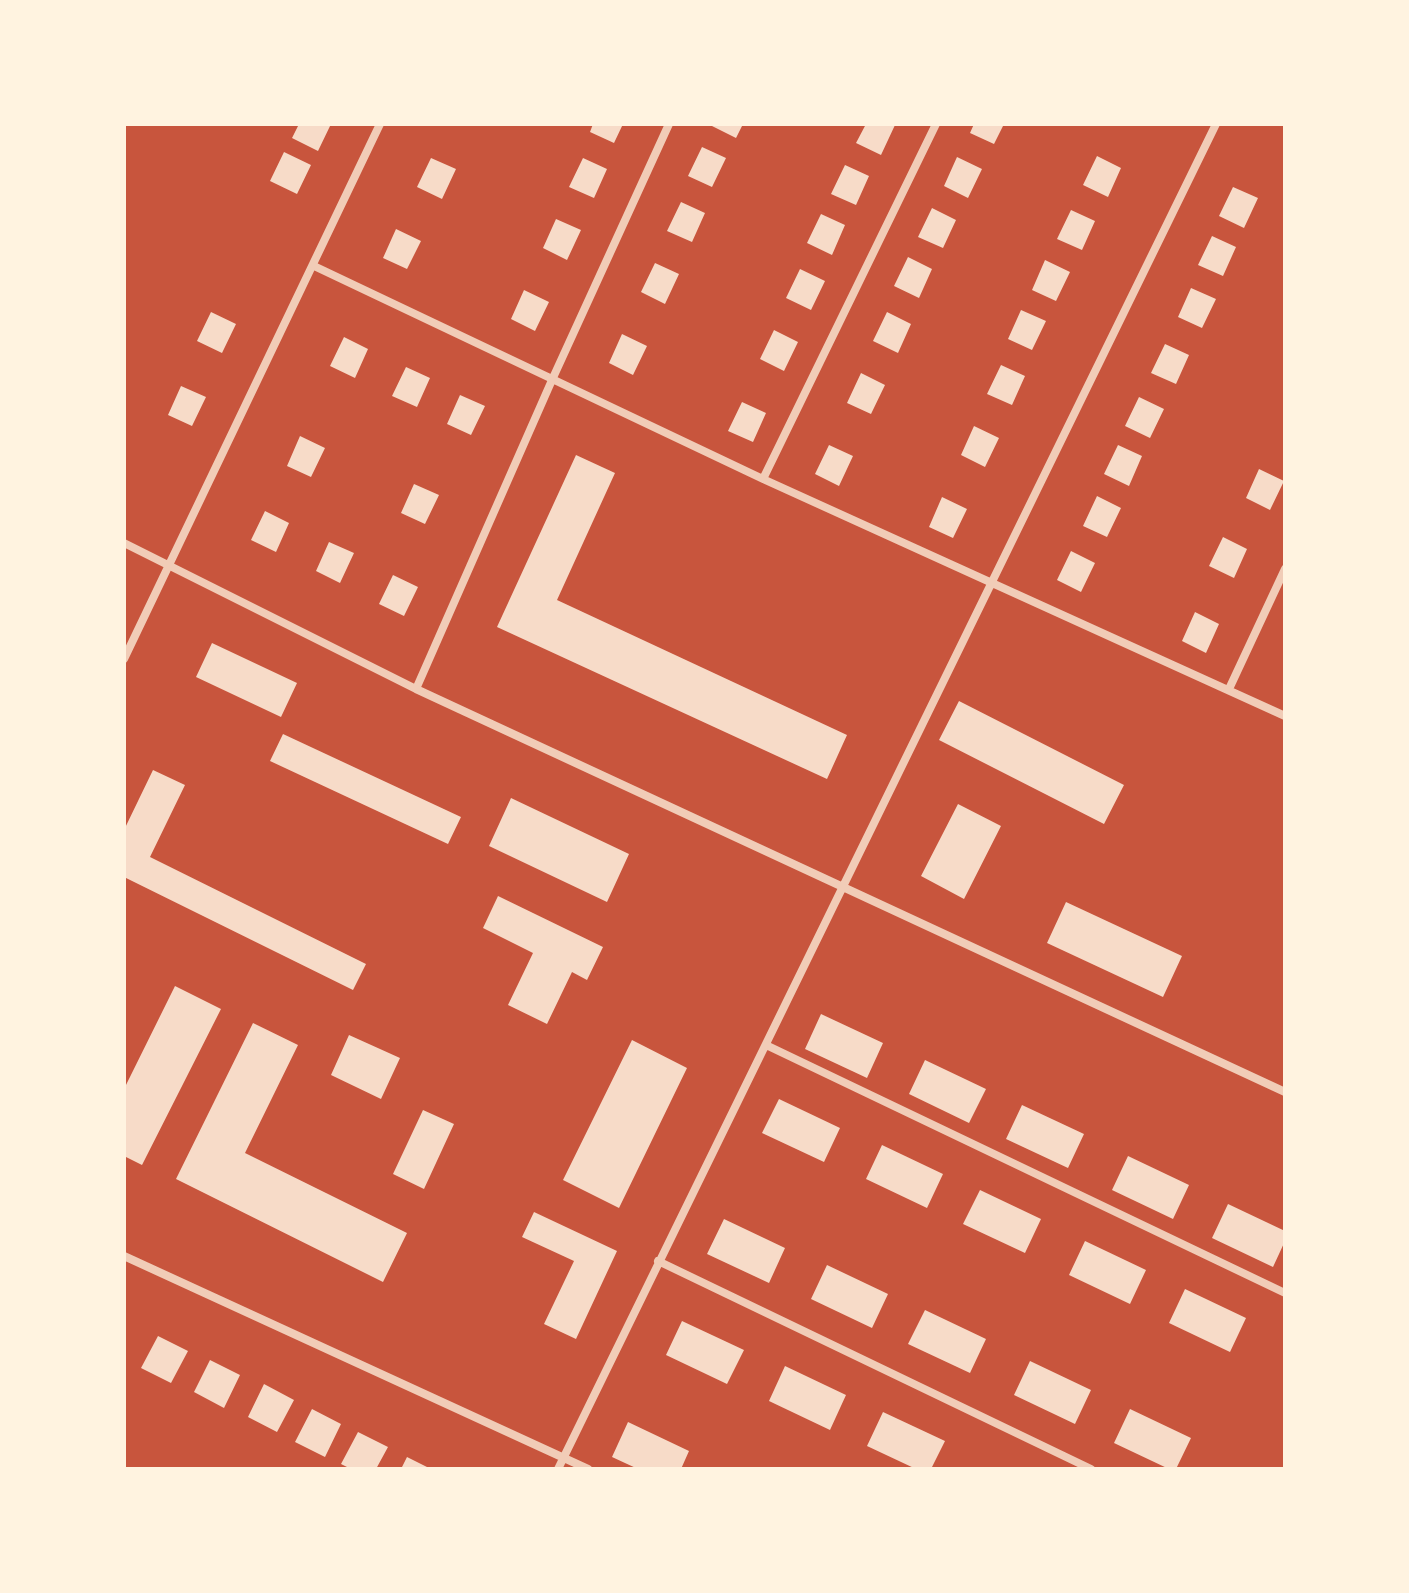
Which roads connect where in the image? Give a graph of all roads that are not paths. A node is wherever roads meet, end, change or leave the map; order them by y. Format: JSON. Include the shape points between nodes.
{"nodes":[{"id":1,"x":380,"y":124,"type":"edge"},
{"id":2,"x":669,"y":124,"type":"edge"},
{"id":3,"x":936,"y":124,"type":"edge"},
{"id":4,"x":1216,"y":124,"type":"edge"},
{"id":5,"x":314,"y":266,"type":"junction"},
{"id":6,"x":552,"y":380,"type":"junction"},
{"id":7,"x":763,"y":479,"type":"junction"},
{"id":8,"x":124,"y":543,"type":"edge"},
{"id":9,"x":168,"y":564,"type":"junction"},
{"id":10,"x":1285,"y":569,"type":"edge"},
{"id":11,"x":991,"y":581,"type":"junction"},
{"id":12,"x":124,"y":659,"type":"edge"},
{"id":13,"x":416,"y":689,"type":"junction"},
{"id":14,"x":1229,"y":689,"type":"junction"},
{"id":15,"x":1285,"y":716,"type":"edge"},
{"id":16,"x":844,"y":888,"type":"junction"},
{"id":17,"x":766,"y":1045,"type":"junction"},
{"id":18,"x":1285,"y":1092,"type":"edge"},
{"id":19,"x":124,"y":1256,"type":"edge"},
{"id":20,"x":658,"y":1261,"type":"junction"},
{"id":21,"x":1285,"y":1293,"type":"edge"},
{"id":22,"x":563,"y":1457,"type":"junction"},
{"id":23,"x":558,"y":1469,"type":"edge"},
{"id":24,"x":588,"y":1469,"type":"edge"},
{"id":25,"x":1091,"y":1469,"type":"edge"}],
"edges":[{"from":1,"to":5,"type":"street"},
{"from":2,"to":6,"type":"street"},
{"from":3,"to":7,"type":"street"},
{"from":4,"to":11,"type":"street"},
{"from":5,"to":6,"type":"street"},
{"from":5,"to":9,"type":"street"},
{"from":6,"to":7,"type":"street"},
{"from":6,"to":13,"type":"street"},
{"from":7,"to":11,"type":"street"},
{"from":8,"to":9,"type":"street"},
{"from":9,"to":12,"type":"street"},
{"from":9,"to":13,"type":"street"},
{"from":10,"to":14,"type":"street"},
{"from":11,"to":14,"type":"street"},
{"from":11,"to":16,"type":"street"},
{"from":13,"to":16,"type":"street"},
{"from":14,"to":15,"type":"street"},
{"from":16,"to":17,"type":"street"},
{"from":16,"to":18,"type":"street"},
{"from":17,"to":20,"type":"street"},
{"from":17,"to":21,"type":"street"},
{"from":19,"to":22,"type":"street"},
{"from":20,"to":22,"type":"street"},
{"from":20,"to":25,"type":"street"},
{"from":22,"to":23,"type":"street"},
{"from":22,"to":24,"type":"street"}]}
